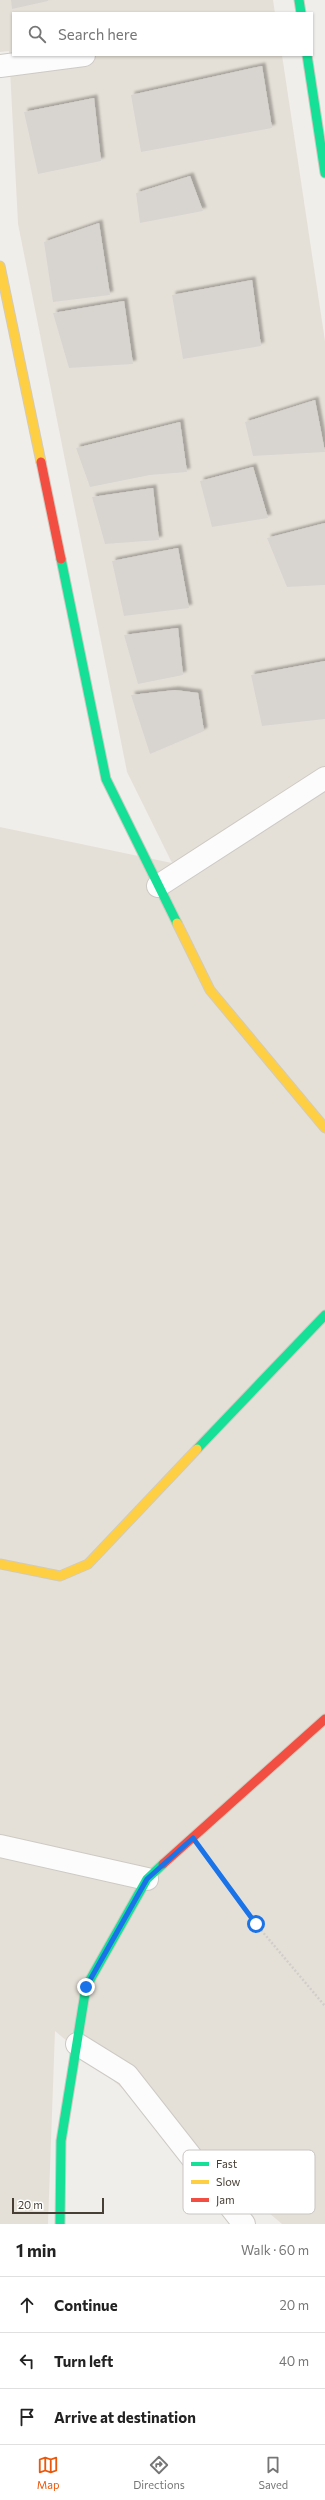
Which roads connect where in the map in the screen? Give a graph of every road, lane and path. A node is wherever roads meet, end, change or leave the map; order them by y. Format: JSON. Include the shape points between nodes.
{"nodes":[{"id":1,"x":299,"y":0,"type":"edge"},
{"id":2,"x":301,"y":12,"type":"edge"},
{"id":3,"x":76,"y":56,"type":"edge"},
{"id":4,"x":307,"y":56,"type":"edge"},
{"id":5,"x":0,"y":66,"type":"edge"},
{"id":6,"x":325,"y":173,"type":"edge"},
{"id":7,"x":0,"y":266,"type":"edge"},
{"id":8,"x":3,"y":295,"type":"edge"},
{"id":9,"x":325,"y":778,"type":"edge"},
{"id":10,"x":158,"y":886,"type":"junction"},
{"id":11,"x":325,"y":1128,"type":"edge"},
{"id":12,"x":325,"y":1315,"type":"edge"},
{"id":13,"x":0,"y":1564,"type":"edge"},
{"id":14,"x":325,"y":1720,"type":"edge"},
{"id":15,"x":193,"y":1838,"type":"junction"},
{"id":16,"x":0,"y":1846,"type":"edge"},
{"id":17,"x":147,"y":1879,"type":"junction"},
{"id":18,"x":325,"y":2006,"type":"edge"},
{"id":19,"x":77,"y":2044,"type":"junction"},
{"id":20,"x":186,"y":2150,"type":"edge"},
{"id":21,"x":236,"y":2214,"type":"edge"},
{"id":22,"x":60,"y":2224,"type":"edge"},
{"id":23,"x":244,"y":2224,"type":"edge"}],
"edges":[{"from":1,"to":2,"type":"street"},
{"from":3,"to":5,"type":"street"},
{"from":4,"to":6,"type":"street"},
{"from":7,"to":8,"type":"street"},
{"from":8,"to":10,"type":"street","via":[[106,779]]},
{"from":9,"to":10,"type":"street"},
{"from":10,"to":11,"type":"street","via":[[210,990]]},
{"from":12,"to":13,"type":"street","via":[[88,1564],[60,1576]]},
{"from":14,"to":15,"type":"street"},
{"from":15,"to":17,"type":"street"},
{"from":15,"to":18,"type":"path","via":[[256,1924]]},
{"from":16,"to":17,"type":"street"},
{"from":17,"to":19,"type":"street","via":[[86,1987]]},
{"from":19,"to":20,"type":"street","via":[[127,2075]]},
{"from":19,"to":22,"type":"street","via":[[61,2141]]},
{"from":21,"to":23,"type":"street"}]}
